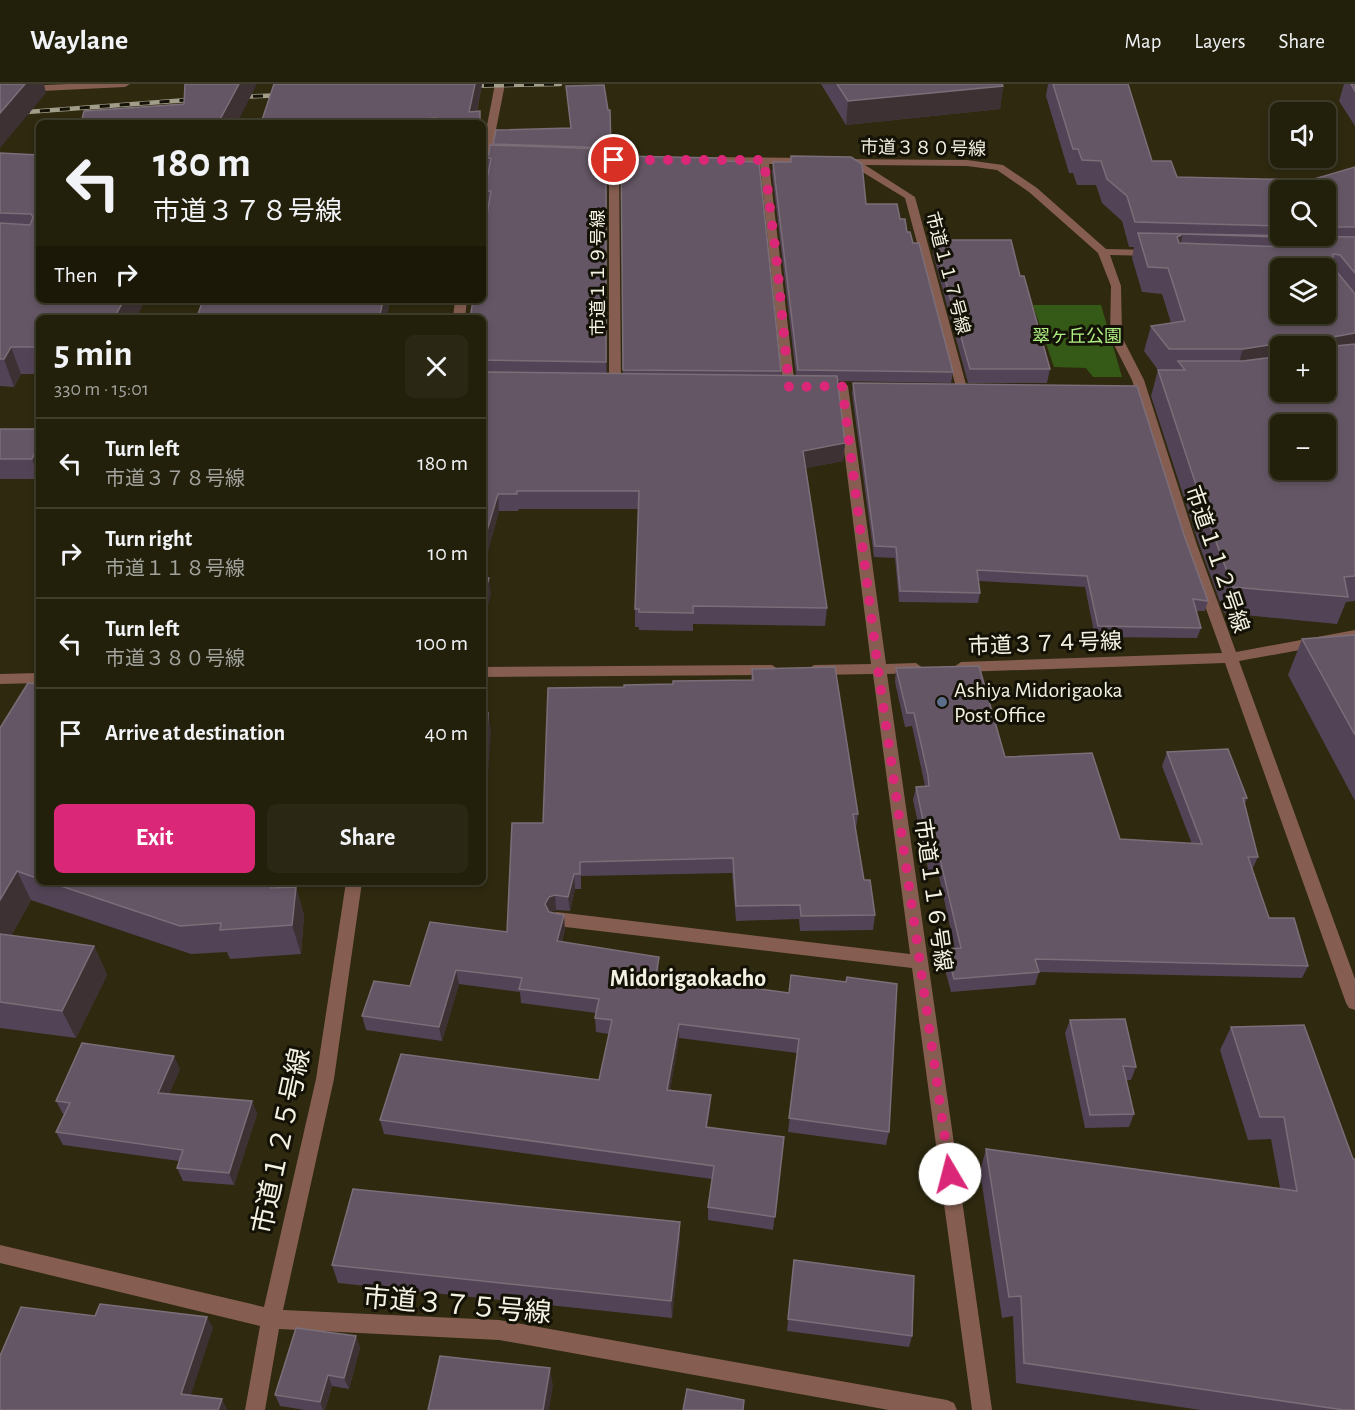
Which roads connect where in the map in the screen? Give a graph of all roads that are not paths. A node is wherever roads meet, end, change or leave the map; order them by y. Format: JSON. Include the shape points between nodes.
{"nodes":[{"id":1,"x":125,"y":84,"type":"edge"},
{"id":2,"x":500,"y":84,"type":"edge"},
{"id":3,"x":0,"y":90,"type":"edge"},
{"id":4,"x":486,"y":156,"type":"joint"},
{"id":5,"x":497,"y":156,"type":"edge"},
{"id":6,"x":579,"y":159,"type":"edge"},
{"id":7,"x":614,"y":160,"type":"junction"},
{"id":8,"x":648,"y":160,"type":"edge"},
{"id":9,"x":683,"y":160,"type":"edge"},
{"id":10,"x":764,"y":160,"type":"junction"},
{"id":11,"x":819,"y":162,"type":"edge"},
{"id":12,"x":831,"y":162,"type":"edge"},
{"id":13,"x":853,"y":162,"type":"junction"},
{"id":14,"x":1000,"y":166,"type":"joint"},
{"id":15,"x":1103,"y":252,"type":"junction"},
{"id":16,"x":1171,"y":254,"type":"edge"},
{"id":17,"x":1159,"y":262,"type":"edge"},
{"id":18,"x":615,"y":385,"type":"edge"},
{"id":19,"x":842,"y":386,"type":"edge"},
{"id":20,"x":789,"y":387,"type":"edge"},
{"id":21,"x":961,"y":388,"type":"edge"},
{"id":22,"x":1355,"y":635,"type":"edge"},
{"id":23,"x":1230,"y":658,"type":"junction"},
{"id":24,"x":878,"y":669,"type":"junction"},
{"id":25,"x":486,"y":672,"type":"edge"},
{"id":26,"x":36,"y":678,"type":"edge"},
{"id":27,"x":0,"y":679,"type":"edge"},
{"id":28,"x":354,"y":885,"type":"edge"},
{"id":29,"x":557,"y":919,"type":"edge"},
{"id":30,"x":921,"y":962,"type":"junction"},
{"id":31,"x":1355,"y":1003,"type":"edge"},
{"id":32,"x":0,"y":1254,"type":"edge"},
{"id":33,"x":271,"y":1319,"type":"junction"},
{"id":34,"x":255,"y":1410,"type":"edge"},
{"id":35,"x":947,"y":1410,"type":"edge"},
{"id":36,"x":982,"y":1410,"type":"edge"}],
"edges":[{"from":1,"to":3,"type":"street"},
{"from":2,"to":4,"type":"street"},
{"from":4,"to":5,"type":"street"},
{"from":6,"to":7,"type":"street"},
{"from":7,"to":8,"type":"street"},
{"from":7,"to":18,"type":"street","name":"市道１１９号線"},
{"from":9,"to":10,"type":"street"},
{"from":10,"to":11,"type":"street"},
{"from":10,"to":20,"type":"street"},
{"from":12,"to":13,"type":"street","name":"市道３８０号線"},
{"from":13,"to":14,"type":"street","name":"市道３８０号線"},
{"from":13,"to":21,"type":"street","name":"市道１１７号線","via":[[910,197]]},
{"from":14,"to":15,"type":"street","name":"市道１１２号線"},
{"from":15,"to":16,"type":"street"},
{"from":15,"to":17,"type":"street"},
{"from":15,"to":23,"type":"street","name":"市道１１２号線","via":[[1116,286],[1116,337],[1138,385]]},
{"from":19,"to":24,"type":"street","name":"市道１１６号線"},
{"from":22,"to":23,"type":"street","name":"市道３７４号線"},
{"from":23,"to":24,"type":"street","name":"市道３７４号線"},
{"from":23,"to":31,"type":"street","name":"市道１１２号線"},
{"from":24,"to":25,"type":"street","name":"市道３７４号線"},
{"from":24,"to":30,"type":"street","name":"市道１１６号線"},
{"from":26,"to":27,"type":"street"},
{"from":28,"to":33,"type":"street","name":"市道１２５号線","via":[[325,1079]]},
{"from":29,"to":30,"type":"street"},
{"from":30,"to":36,"type":"street","name":"市道１１６号線"},
{"from":32,"to":33,"type":"street","name":"市道３７５号線"},
{"from":33,"to":34,"type":"street","name":"市道１２５号線"},
{"from":33,"to":35,"type":"street","name":"市道３７５号線","via":[[499,1330]]}]}
